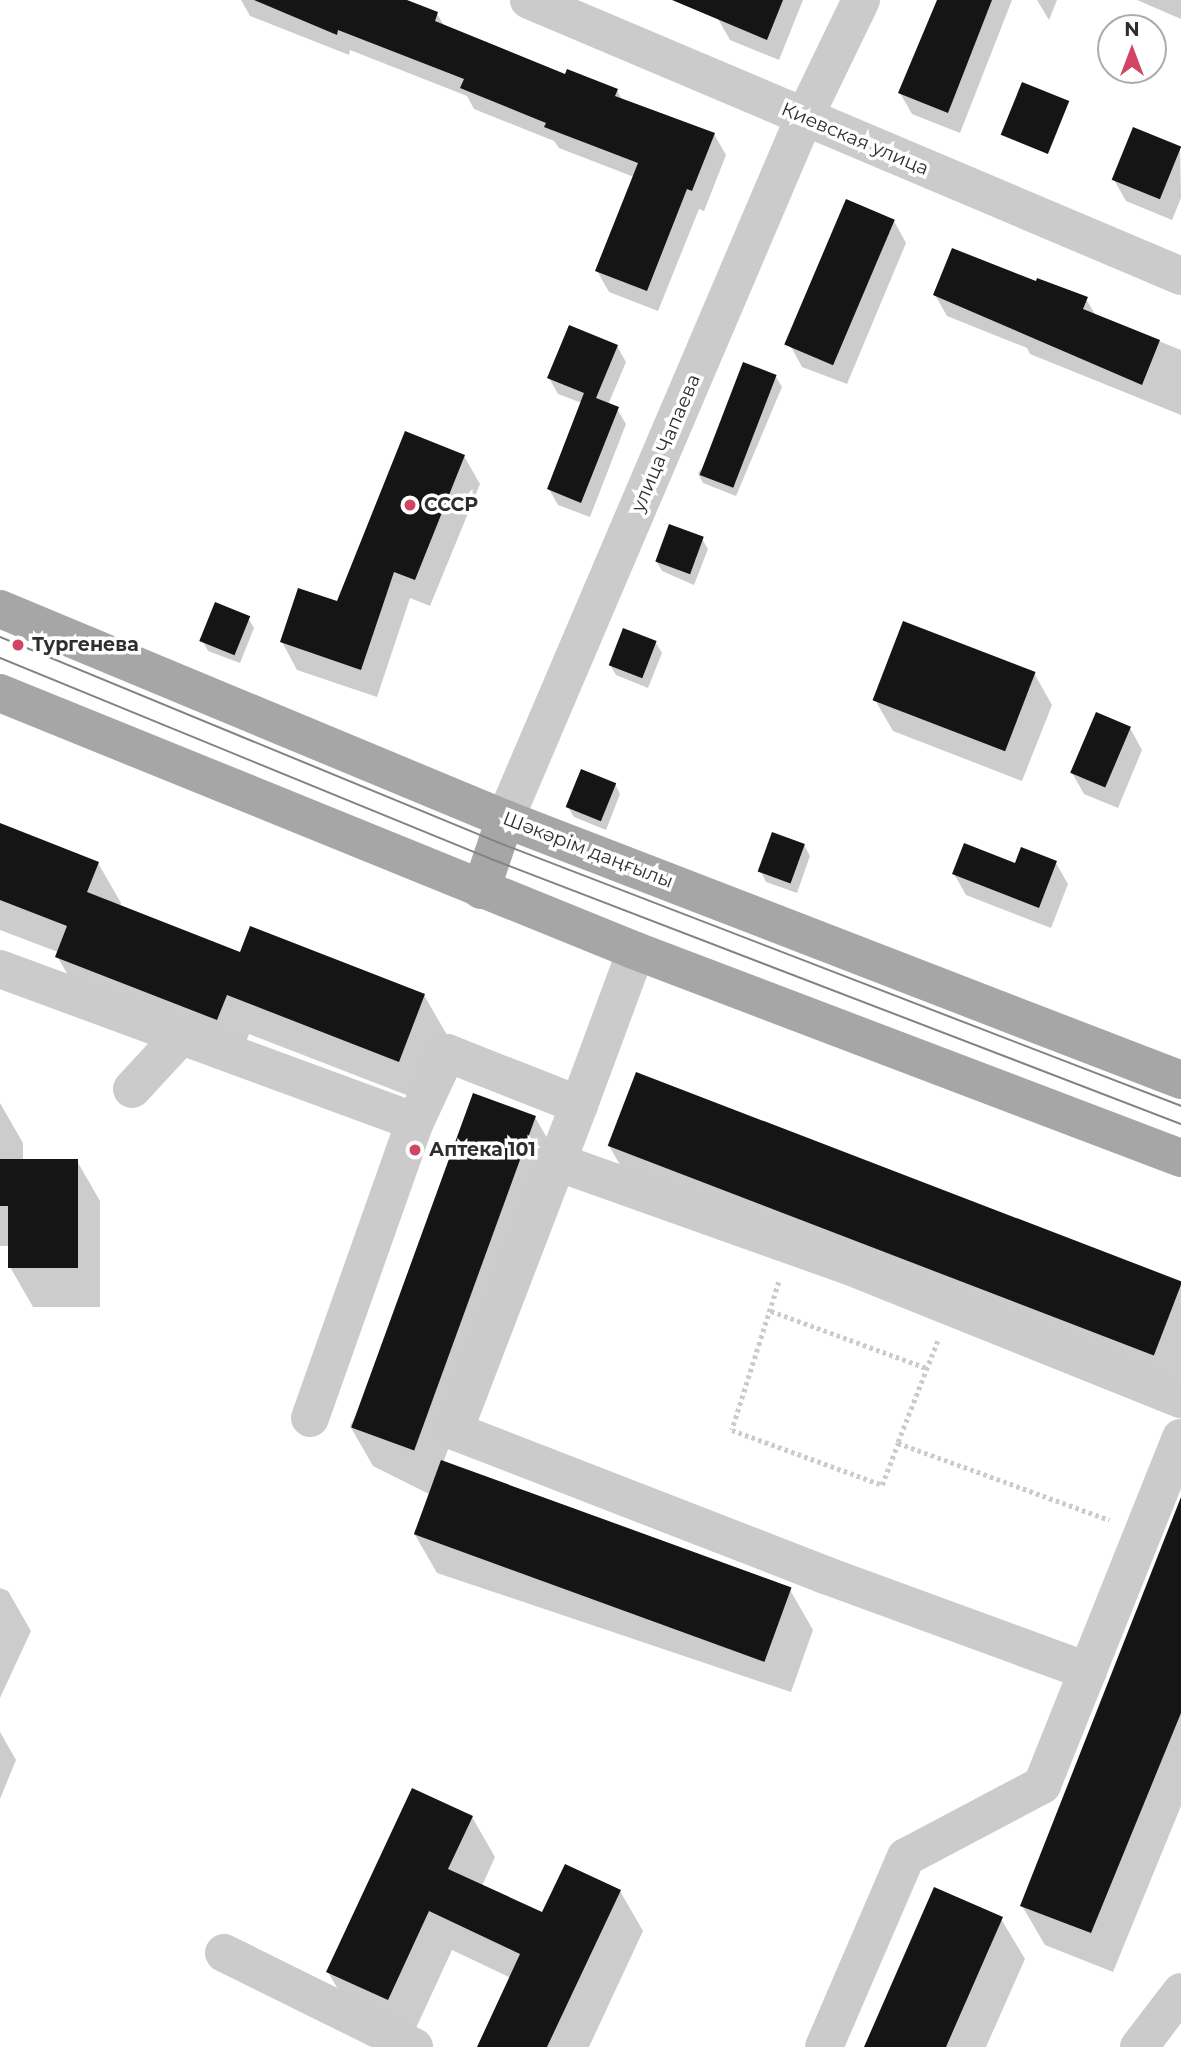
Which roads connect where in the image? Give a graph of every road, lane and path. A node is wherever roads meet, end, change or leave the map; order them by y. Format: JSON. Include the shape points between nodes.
{"nodes":[{"id":1,"x":529,"y":0,"type":"edge"},
{"id":2,"x":862,"y":0,"type":"edge"},
{"id":3,"x":804,"y":118,"type":"junction"},
{"id":4,"x":1181,"y":276,"type":"edge"},
{"id":5,"x":0,"y":609,"type":"edge"},
{"id":6,"x":0,"y":693,"type":"edge"},
{"id":7,"x":505,"y":819,"type":"junction"},
{"id":8,"x":481,"y":890,"type":"junction"},
{"id":9,"x":636,"y":951,"type":"junction"},
{"id":10,"x":0,"y":969,"type":"edge"},
{"id":11,"x":181,"y":1036,"type":"junction"},
{"id":12,"x":1181,"y":1080,"type":"edge"},
{"id":13,"x":132,"y":1089,"type":"dead end"},
{"id":14,"x":579,"y":1105,"type":"junction"},
{"id":15,"x":415,"y":1122,"type":"junction"},
{"id":16,"x":1181,"y":1158,"type":"edge"},
{"id":17,"x":557,"y":1162,"type":"junction"},
{"id":18,"x":789,"y":1247,"type":"junction"},
{"id":19,"x":952,"y":1307,"type":"junction"},
{"id":20,"x":771,"y":1311,"type":"junction"},
{"id":21,"x":927,"y":1368,"type":"junction"},
{"id":22,"x":1181,"y":1399,"type":"edge"},
{"id":23,"x":310,"y":1418,"type":"dead end"},
{"id":24,"x":1181,"y":1438,"type":"edge"},
{"id":25,"x":898,"y":1443,"type":"junction"},
{"id":26,"x":1143,"y":1532,"type":"junction"},
{"id":27,"x":1088,"y":1671,"type":"junction"},
{"id":28,"x":224,"y":1953,"type":"dead end"},
{"id":29,"x":1181,"y":1992,"type":"edge"},
{"id":30,"x":414,"y":2047,"type":"edge"},
{"id":31,"x":824,"y":2047,"type":"edge"},
{"id":32,"x":1139,"y":2047,"type":"edge"}],
"edges":[{"from":1,"to":3,"type":"street","name":"Киевская улица"},
{"from":2,"to":3,"type":"street","name":"улица Чапаева"},
{"from":3,"to":4,"type":"street","name":"Киевская улица"},
{"from":3,"to":7,"type":"street","name":"улица Чапаева"},
{"from":5,"to":7,"type":"main road","name":"Шәкәрім даңғылы"},
{"from":6,"to":8,"type":"main road"},
{"from":7,"to":8,"type":"main road","name":"улица Чапаева"},
{"from":7,"to":12,"type":"main road","name":"Шәкәрім даңғылы"},
{"from":8,"to":9,"type":"main road"},
{"from":9,"to":14,"type":"street"},
{"from":9,"to":16,"type":"main road"},
{"from":10,"to":11,"type":"street"},
{"from":11,"to":13,"type":"street"},
{"from":11,"to":15,"type":"street"},
{"from":14,"to":15,"type":"street","via":[[447,1053]]},
{"from":14,"to":17,"type":"street"},
{"from":15,"to":23,"type":"street"},
{"from":17,"to":18,"type":"street"},
{"from":17,"to":27,"type":"street","via":[[453,1431]]},
{"from":18,"to":19,"type":"street"},
{"from":18,"to":20,"type":"path"},
{"from":19,"to":21,"type":"path"},
{"from":19,"to":22,"type":"street"},
{"from":20,"to":21,"type":"path"},
{"from":20,"to":25,"type":"path","via":[[732,1430],[882,1485]]},
{"from":21,"to":25,"type":"path"},
{"from":24,"to":26,"type":"street"},
{"from":25,"to":26,"type":"path"},
{"from":26,"to":27,"type":"street"},
{"from":27,"to":31,"type":"street","via":[[1042,1785],[906,1857]]},
{"from":28,"to":30,"type":"street"},
{"from":29,"to":32,"type":"street"}]}
